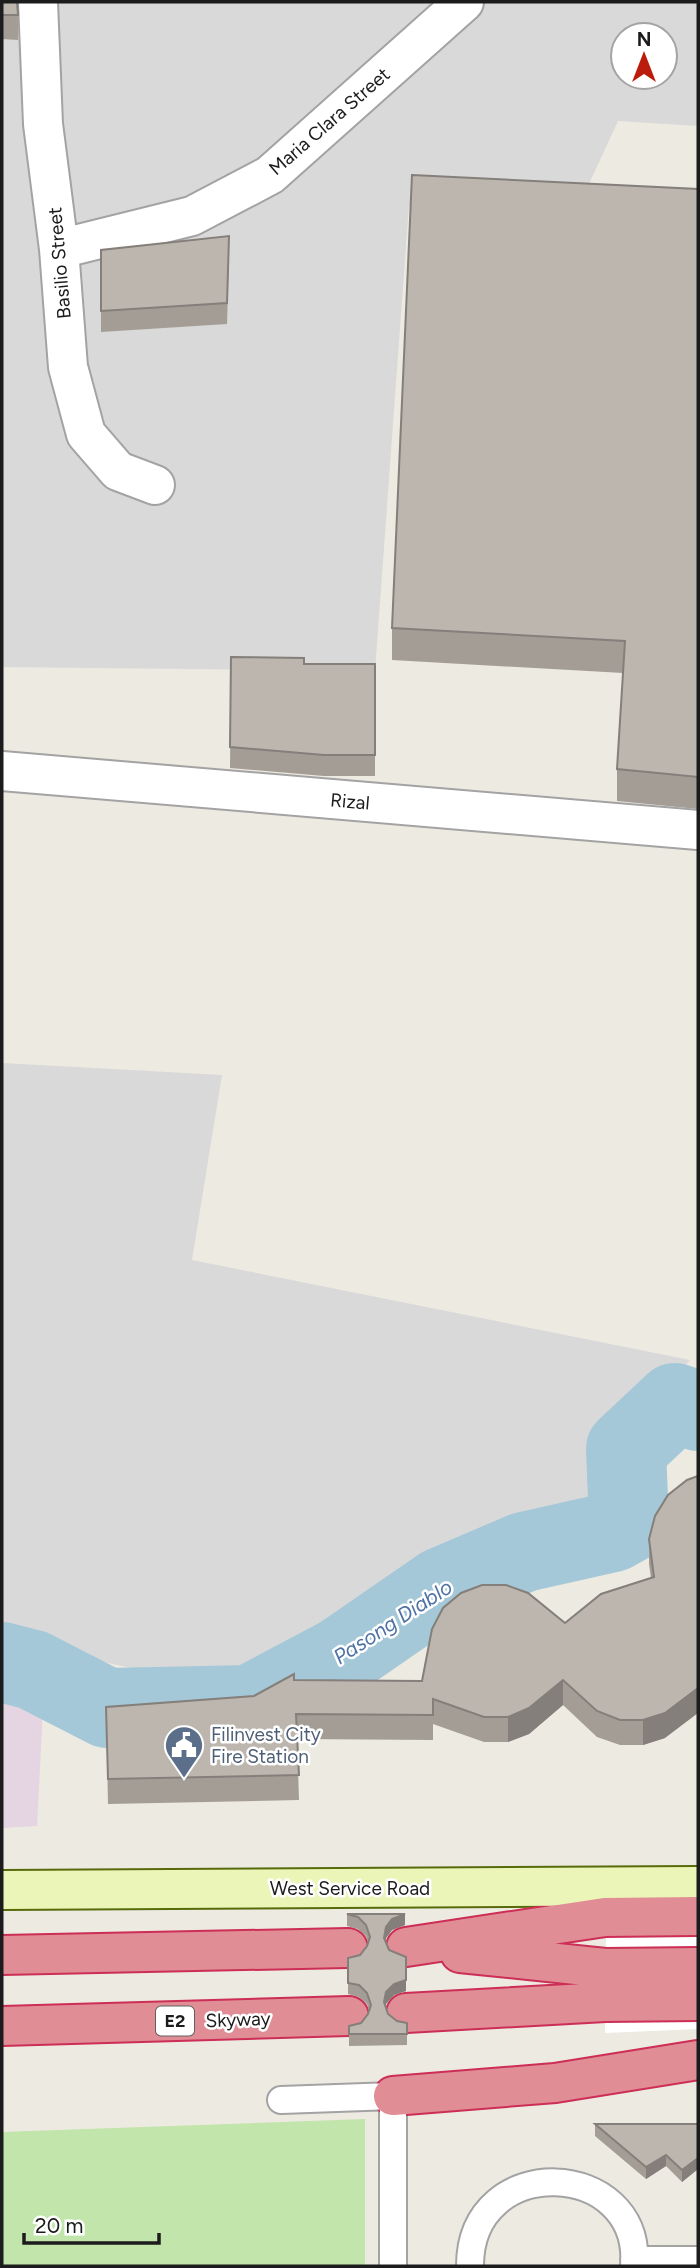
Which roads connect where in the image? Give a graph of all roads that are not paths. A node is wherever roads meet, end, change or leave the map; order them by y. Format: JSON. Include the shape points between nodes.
{"nodes":[{"id":1,"x":38,"y":2,"type":"edge"},
{"id":2,"x":464,"y":2,"type":"edge"},
{"id":3,"x":59,"y":249,"type":"junction"},
{"id":4,"x":155,"y":485,"type":"dead end"},
{"id":5,"x":2,"y":771,"type":"edge"},
{"id":6,"x":698,"y":830,"type":"edge"},
{"id":7,"x":698,"y":1886,"type":"edge"},
{"id":8,"x":2,"y":1890,"type":"edge"},
{"id":9,"x":698,"y":1916,"type":"edge"},
{"id":10,"x":348,"y":1948,"type":"dead end"},
{"id":11,"x":2,"y":1955,"type":"edge"},
{"id":12,"x":698,"y":1967,"type":"edge"},
{"id":13,"x":605,"y":1985,"type":"junction"},
{"id":14,"x":698,"y":2001,"type":"edge"},
{"id":15,"x":407,"y":2013,"type":"dead end"},
{"id":16,"x":349,"y":2015,"type":"dead end"},
{"id":17,"x":2,"y":2026,"type":"edge"},
{"id":18,"x":698,"y":2060,"type":"edge"},
{"id":19,"x":393,"y":2096,"type":"junction"},
{"id":20,"x":281,"y":2100,"type":"dead end"},
{"id":21,"x":698,"y":2260,"type":"edge"},
{"id":22,"x":634,"y":2263,"type":"edge"},
{"id":23,"x":393,"y":2266,"type":"edge"},
{"id":24,"x":470,"y":2266,"type":"edge"}],
"edges":[{"from":1,"to":3,"type":"street","name":"Basilio Street","via":[[43,124]]},
{"from":2,"to":3,"type":"street","name":"Maria Clara Street","via":[[270,175],[192,216]]},
{"from":3,"to":4,"type":"street","name":"Basilio Street","via":[[68,368],[86,434],[118,471]]},
{"from":5,"to":6,"type":"street","name":"Rizal"},
{"from":7,"to":8,"type":"main road","name":"West Service Road"},
{"from":9,"to":13,"type":"highway","via":[[605,1917],[406,1947]]},
{"from":10,"to":11,"type":"highway"},
{"from":12,"to":13,"type":"highway"},
{"from":13,"to":14,"type":"highway"},
{"from":13,"to":15,"type":"highway"},
{"from":16,"to":17,"type":"highway","name":"Skyway","number":"E2"},
{"from":18,"to":19,"type":"highway","via":[[555,2083]]},
{"from":19,"to":20,"type":"lane"},
{"from":19,"to":23,"type":"lane"},
{"from":21,"to":22,"type":"lane"},
{"from":22,"to":24,"type":"lane","via":[[629,2234],[615,2210],[586,2188],[550,2181],[515,2189],[499,2200],[477,2228]]}]}
